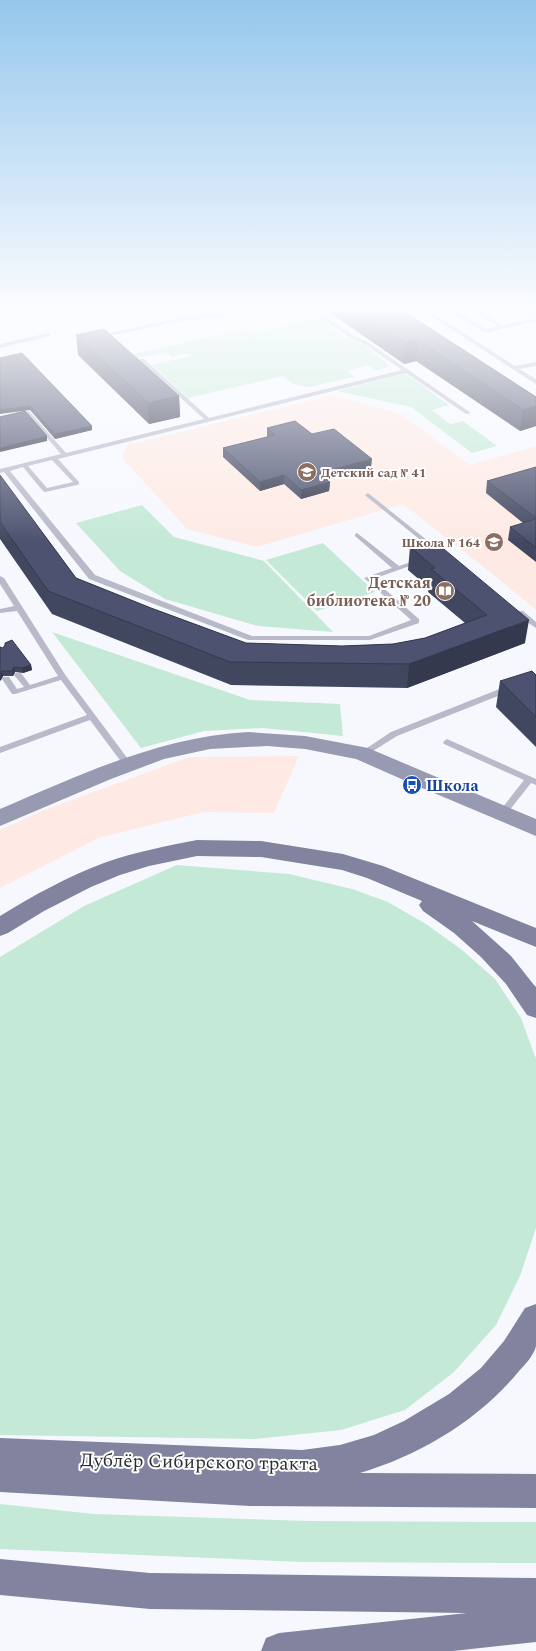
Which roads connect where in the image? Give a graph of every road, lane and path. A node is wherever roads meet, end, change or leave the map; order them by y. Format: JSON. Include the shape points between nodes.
{"nodes":[{"id":1,"x":174,"y":389,"type":"edge"},
{"id":2,"x":334,"y":389,"type":"edge"},
{"id":3,"x":433,"y":389,"type":"edge"},
{"id":4,"x":468,"y":413,"type":"dead end"},
{"id":5,"x":0,"y":418,"type":"edge"},
{"id":6,"x":208,"y":420,"type":"junction"},
{"id":7,"x":65,"y":455,"type":"junction"},
{"id":8,"x":54,"y":458,"type":"junction"},
{"id":9,"x":24,"y":465,"type":"junction"},
{"id":10,"x":3,"y":470,"type":"edge"},
{"id":11,"x":368,"y":495,"type":"dead end"},
{"id":12,"x":357,"y":535,"type":"dead end"},
{"id":13,"x":397,"y":568,"type":"junction"},
{"id":14,"x":0,"y":578,"type":"edge"},
{"id":15,"x":19,"y":608,"type":"junction"},
{"id":16,"x":513,"y":608,"type":"edge"},
{"id":17,"x":0,"y":611,"type":"edge"},
{"id":18,"x":536,"y":626,"type":"edge"},
{"id":19,"x":18,"y":675,"type":"dead end"},
{"id":20,"x":63,"y":677,"type":"junction"},
{"id":21,"x":6,"y":679,"type":"dead end"},
{"id":22,"x":515,"y":686,"type":"edge"},
{"id":23,"x":29,"y":688,"type":"junction"},
{"id":24,"x":92,"y":716,"type":"junction"},
{"id":25,"x":446,"y":742,"type":"dead end"},
{"id":26,"x":0,"y":750,"type":"edge"},
{"id":27,"x":362,"y":754,"type":"junction"},
{"id":28,"x":128,"y":764,"type":"junction"},
{"id":29,"x":533,"y":781,"type":"edge"},
{"id":30,"x":502,"y":814,"type":"junction"},
{"id":31,"x":0,"y":818,"type":"edge"},
{"id":32,"x":536,"y":828,"type":"edge"},
{"id":33,"x":374,"y":872,"type":"junction"},
{"id":34,"x":0,"y":927,"type":"edge"},
{"id":35,"x":536,"y":938,"type":"edge"},
{"id":36,"x":536,"y":1008,"type":"edge"},
{"id":37,"x":536,"y":1319,"type":"edge"},
{"id":38,"x":0,"y":1455,"type":"edge"},
{"id":39,"x":0,"y":1475,"type":"edge"},
{"id":40,"x":536,"y":1491,"type":"edge"},
{"id":41,"x":0,"y":1577,"type":"edge"},
{"id":42,"x":536,"y":1596,"type":"edge"},
{"id":43,"x":536,"y":1624,"type":"edge"},
{"id":44,"x":280,"y":1651,"type":"edge"}],
"edges":[{"from":1,"to":6,"type":"lane"},
{"from":2,"to":6,"type":"lane"},
{"from":3,"to":4,"type":"lane"},
{"from":5,"to":7,"type":"lane","via":[[27,412]]},
{"from":6,"to":7,"type":"lane"},
{"from":7,"to":8,"type":"lane"},
{"from":8,"to":9,"type":"lane"},
{"from":8,"to":9,"type":"lane","via":[[77,482],[45,490]]},
{"from":9,"to":10,"type":"lane"},
{"from":10,"to":13,"type":"lane","via":[[92,577],[251,638],[370,638],[416,621],[368,578]]},
{"from":11,"to":13,"type":"lane","via":[[442,555]]},
{"from":12,"to":13,"type":"lane"},
{"from":14,"to":15,"type":"lane"},
{"from":15,"to":17,"type":"lane"},
{"from":15,"to":20,"type":"lane"},
{"from":16,"to":18,"type":"lane"},
{"from":19,"to":23,"type":"lane"},
{"from":20,"to":23,"type":"lane"},
{"from":20,"to":24,"type":"lane"},
{"from":21,"to":23,"type":"lane","via":[[15,692]]},
{"from":22,"to":27,"type":"lane","via":[[394,734]]},
{"from":24,"to":26,"type":"lane"},
{"from":24,"to":28,"type":"lane"},
{"from":25,"to":29,"type":"lane"},
{"from":27,"to":28,"type":"street","via":[[320,745],[243,739],[210,742]]},
{"from":27,"to":30,"type":"street"},
{"from":28,"to":31,"type":"street"},
{"from":29,"to":30,"type":"lane"},
{"from":30,"to":32,"type":"street"},
{"from":33,"to":34,"type":"main road","via":[[343,862],[261,848],[196,848],[147,858],[112,869],[36,905]]},
{"from":33,"to":35,"type":"main road"},
{"from":33,"to":36,"type":"main road","via":[[445,914],[484,944],[507,966]]},
{"from":37,"to":38,"type":"main road","name":"Дублёр Сибирского тракта","via":[[515,1352],[492,1379],[460,1405],[416,1433],[377,1451],[340,1462],[302,1467]]},
{"from":39,"to":40,"type":"main road","name":"Дублёр Сибирского тракта","via":[[250,1489]]},
{"from":41,"to":42,"type":"main road","via":[[150,1592]]},
{"from":43,"to":44,"type":"main road"}]}
